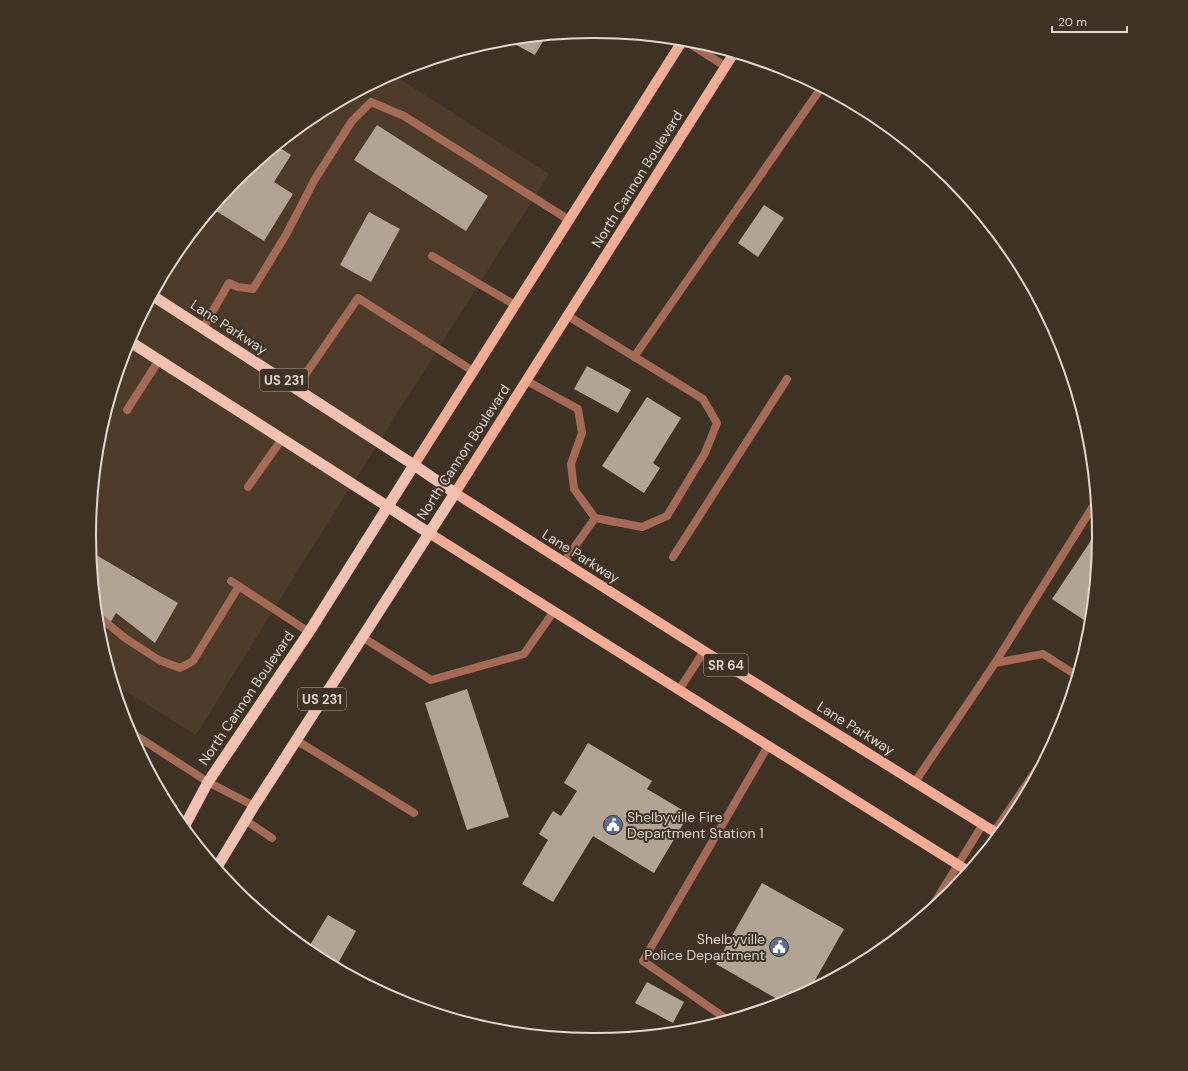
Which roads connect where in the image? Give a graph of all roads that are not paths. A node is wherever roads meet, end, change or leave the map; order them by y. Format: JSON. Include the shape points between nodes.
{"nodes":[{"id":1,"x":680,"y":46,"type":"edge"},
{"id":2,"x":700,"y":50,"type":"edge"},
{"id":3,"x":731,"y":57,"type":"edge"},
{"id":4,"x":725,"y":66,"type":"junction"},
{"id":5,"x":819,"y":92,"type":"edge"},
{"id":6,"x":569,"y":220,"type":"junction"},
{"id":7,"x":432,"y":256,"type":"dead end"},
{"id":8,"x":157,"y":298,"type":"edge"},
{"id":9,"x":515,"y":305,"type":"junction"},
{"id":10,"x":568,"y":316,"type":"junction"},
{"id":11,"x":203,"y":328,"type":"junction"},
{"id":12,"x":134,"y":344,"type":"edge"},
{"id":13,"x":634,"y":357,"type":"junction"},
{"id":14,"x":158,"y":360,"type":"junction"},
{"id":15,"x":473,"y":371,"type":"junction"},
{"id":16,"x":787,"y":379,"type":"dead end"},
{"id":17,"x":527,"y":381,"type":"junction"},
{"id":18,"x":296,"y":388,"type":"junction"},
{"id":19,"x":127,"y":410,"type":"dead end"},
{"id":20,"x":282,"y":439,"type":"junction"},
{"id":21,"x":414,"y":465,"type":"junction"},
{"id":22,"x":248,"y":487,"type":"dead end"},
{"id":23,"x":455,"y":493,"type":"junction"},
{"id":24,"x":389,"y":506,"type":"junction"},
{"id":25,"x":1090,"y":510,"type":"edge"},
{"id":26,"x":595,"y":518,"type":"junction"},
{"id":27,"x":429,"y":532,"type":"junction"},
{"id":28,"x":673,"y":557,"type":"dead end"},
{"id":29,"x":564,"y":562,"type":"junction"},
{"id":30,"x":230,"y":581,"type":"dead end"},
{"id":31,"x":239,"y":586,"type":"junction"},
{"id":32,"x":554,"y":611,"type":"junction"},
{"id":33,"x":104,"y":621,"type":"edge"},
{"id":34,"x":309,"y":632,"type":"junction"},
{"id":35,"x":362,"y":637,"type":"junction"},
{"id":36,"x":704,"y":651,"type":"junction"},
{"id":37,"x":995,"y":663,"type":"junction"},
{"id":38,"x":1072,"y":673,"type":"edge"},
{"id":39,"x":679,"y":690,"type":"junction"},
{"id":40,"x":139,"y":738,"type":"edge"},
{"id":41,"x":296,"y":740,"type":"junction"},
{"id":42,"x":768,"y":746,"type":"junction"},
{"id":43,"x":208,"y":782,"type":"junction"},
{"id":44,"x":915,"y":782,"type":"junction"},
{"id":45,"x":254,"y":806,"type":"junction"},
{"id":46,"x":414,"y":813,"type":"dead end"},
{"id":47,"x":245,"y":820,"type":"junction"},
{"id":48,"x":187,"y":821,"type":"edge"},
{"id":49,"x":983,"y":824,"type":"junction"},
{"id":50,"x":994,"y":831,"type":"edge"},
{"id":51,"x":272,"y":838,"type":"dead end"},
{"id":52,"x":219,"y":863,"type":"edge"},
{"id":53,"x":957,"y":865,"type":"junction"},
{"id":54,"x":964,"y":869,"type":"edge"},
{"id":55,"x":941,"y":892,"type":"edge"},
{"id":56,"x":722,"y":1016,"type":"edge"}],
"edges":[{"from":1,"to":6,"type":"main road","name":"North Cannon Boulevard"},
{"from":2,"to":4,"type":"street"},
{"from":3,"to":4,"type":"main road","name":"North Cannon Boulevard"},
{"from":4,"to":10,"type":"main road","name":"North Cannon Boulevard"},
{"from":5,"to":13,"type":"street"},
{"from":6,"to":9,"type":"main road","name":"North Cannon Boulevard"},
{"from":6,"to":11,"type":"street","via":[[404,116],[371,102],[352,121],[315,179],[287,233],[253,289],[229,283]]},
{"from":7,"to":9,"type":"street"},
{"from":8,"to":11,"type":"highway","name":"Lane Parkway","number":"US 231"},
{"from":9,"to":15,"type":"main road","name":"North Cannon Boulevard"},
{"from":10,"to":13,"type":"street"},
{"from":10,"to":17,"type":"main road","name":"North Cannon Boulevard"},
{"from":11,"to":18,"type":"highway","name":"Lane Parkway","number":"US 231"},
{"from":12,"to":14,"type":"highway"},
{"from":13,"to":26,"type":"street","via":[[702,400],[717,423],[705,453],[667,516],[642,527]]},
{"from":14,"to":19,"type":"street"},
{"from":14,"to":20,"type":"highway"},
{"from":15,"to":18,"type":"street","via":[[358,298]]},
{"from":15,"to":21,"type":"main road","name":"North Cannon Boulevard"},
{"from":16,"to":28,"type":"street"},
{"from":17,"to":23,"type":"main road","name":"North Cannon Boulevard"},
{"from":17,"to":26,"type":"street","via":[[578,409],[582,433],[571,464],[574,489]]},
{"from":18,"to":21,"type":"highway","name":"Lane Parkway","number":"US 231"},
{"from":20,"to":22,"type":"street"},
{"from":20,"to":24,"type":"highway"},
{"from":21,"to":23,"type":"highway","name":"Lane Parkway","number":"US 231"},
{"from":21,"to":24,"type":"highway","name":"North Cannon Boulevard"},
{"from":23,"to":27,"type":"highway","name":"North Cannon Boulevard","number":"US 231"},
{"from":23,"to":29,"type":"main road","name":"Lane Parkway","number":"SR 64"},
{"from":24,"to":27,"type":"highway"},
{"from":24,"to":34,"type":"highway","name":"North Cannon Boulevard"},
{"from":25,"to":37,"type":"street"},
{"from":26,"to":29,"type":"street"},
{"from":27,"to":32,"type":"main road"},
{"from":27,"to":35,"type":"highway","name":"North Cannon Boulevard","number":"US 231"},
{"from":29,"to":36,"type":"main road","name":"Lane Parkway","number":"SR 64"},
{"from":30,"to":31,"type":"street"},
{"from":31,"to":33,"type":"street","via":[[193,661],[180,668],[159,660]]},
{"from":31,"to":34,"type":"street"},
{"from":32,"to":35,"type":"street","via":[[524,654],[431,680]]},
{"from":32,"to":39,"type":"main road"},
{"from":34,"to":43,"type":"highway","name":"North Cannon Boulevard"},
{"from":35,"to":41,"type":"highway","name":"North Cannon Boulevard","number":"US 231"},
{"from":36,"to":39,"type":"street"},
{"from":36,"to":44,"type":"main road","name":"Lane Parkway","number":"SR 64"},
{"from":37,"to":38,"type":"street","via":[[1043,654]]},
{"from":37,"to":44,"type":"street"},
{"from":39,"to":42,"type":"main road"},
{"from":40,"to":43,"type":"street"},
{"from":41,"to":45,"type":"highway","name":"North Cannon Boulevard","number":"US 231"},
{"from":41,"to":46,"type":"street"},
{"from":42,"to":53,"type":"main road"},
{"from":42,"to":56,"type":"street","via":[[643,961]]},
{"from":43,"to":45,"type":"street"},
{"from":43,"to":48,"type":"highway","name":"North Cannon Boulevard"},
{"from":44,"to":49,"type":"main road","name":"Lane Parkway","number":"SR 64"},
{"from":45,"to":47,"type":"highway","name":"North Cannon Boulevard","number":"US 231"},
{"from":47,"to":51,"type":"street"},
{"from":47,"to":52,"type":"highway","name":"North Cannon Boulevard","number":"US 231"},
{"from":49,"to":50,"type":"main road","name":"Lane Parkway","number":"SR 64"},
{"from":49,"to":53,"type":"street"},
{"from":53,"to":54,"type":"main road"},
{"from":53,"to":55,"type":"street"}]}
